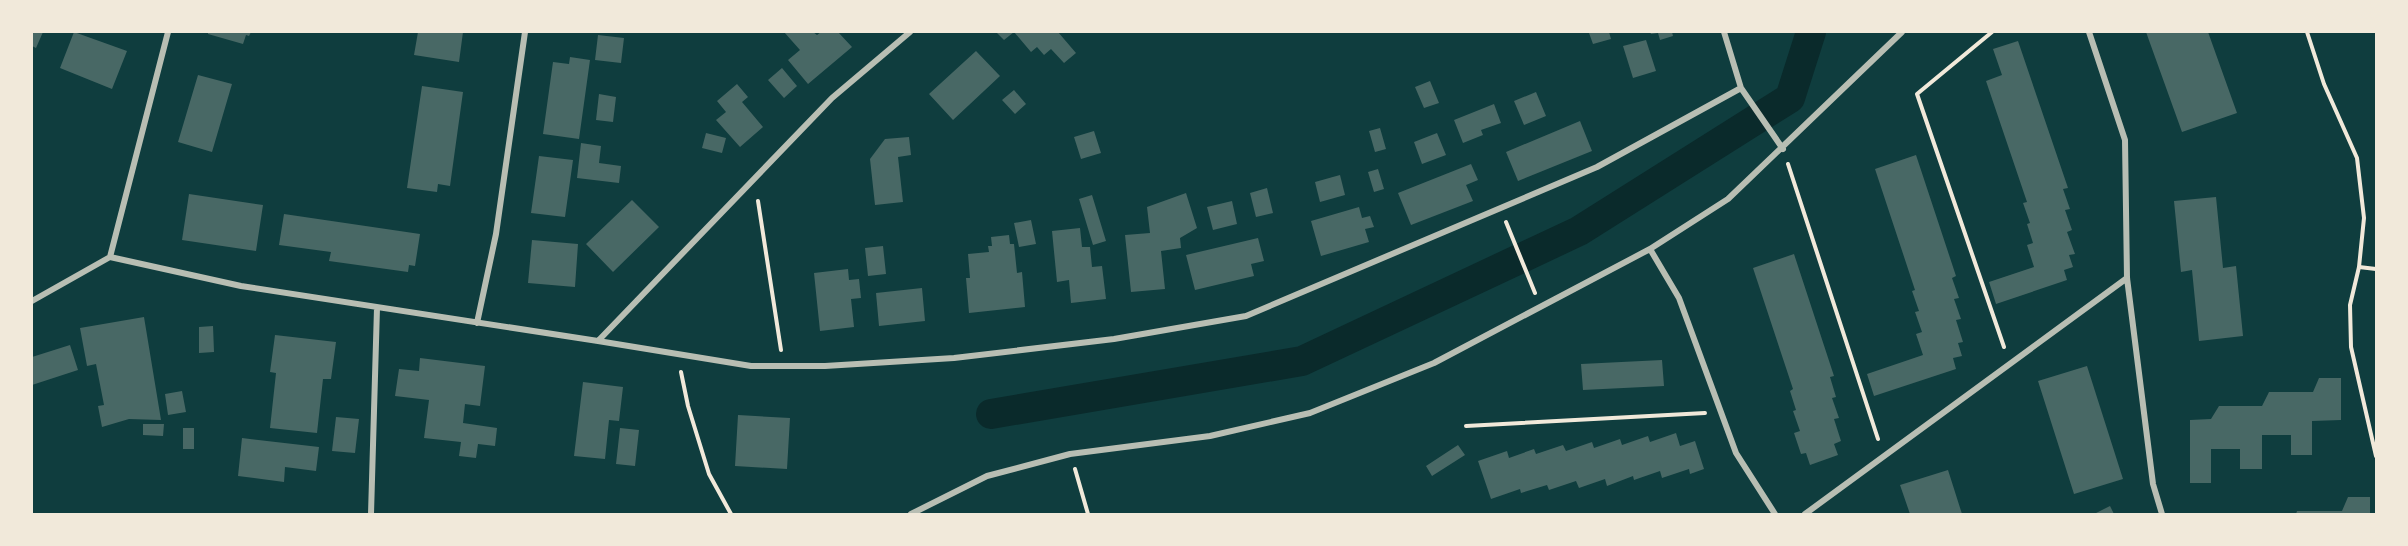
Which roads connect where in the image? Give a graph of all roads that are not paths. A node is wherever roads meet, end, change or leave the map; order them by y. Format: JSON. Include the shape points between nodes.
{"nodes":[{"id":1,"x":168,"y":32,"type":"edge"},
{"id":2,"x":525,"y":32,"type":"edge"},
{"id":3,"x":910,"y":32,"type":"edge"},
{"id":4,"x":1724,"y":32,"type":"edge"},
{"id":5,"x":1902,"y":32,"type":"edge"},
{"id":6,"x":2088,"y":32,"type":"edge"},
{"id":7,"x":1742,"y":89,"type":"junction"},
{"id":8,"x":1782,"y":148,"type":"junction"},
{"id":9,"x":1650,"y":249,"type":"junction"},
{"id":10,"x":110,"y":257,"type":"junction"},
{"id":11,"x":2127,"y":278,"type":"junction"},
{"id":12,"x":32,"y":301,"type":"edge"},
{"id":13,"x":377,"y":308,"type":"junction"},
{"id":14,"x":477,"y":323,"type":"junction"},
{"id":15,"x":598,"y":341,"type":"junction"},
{"id":16,"x":371,"y":514,"type":"edge"},
{"id":17,"x":911,"y":514,"type":"edge"},
{"id":18,"x":1775,"y":514,"type":"edge"},
{"id":19,"x":1805,"y":514,"type":"edge"},
{"id":20,"x":2162,"y":514,"type":"edge"}],
"edges":[{"from":1,"to":10,"type":"street"},
{"from":2,"to":14,"type":"street","via":[[496,234]]},
{"from":3,"to":15,"type":"street","via":[[832,98]]},
{"from":4,"to":7,"type":"street"},
{"from":5,"to":8,"type":"street"},
{"from":6,"to":11,"type":"street","via":[[2125,140]]},
{"from":7,"to":8,"type":"street"},
{"from":7,"to":15,"type":"street","via":[[1597,167],[1246,316],[1114,339],[954,358],[825,366],[751,366]]},
{"from":8,"to":9,"type":"street","via":[[1728,199]]},
{"from":9,"to":17,"type":"street","via":[[1434,363],[1310,413],[1210,436],[1070,454],[987,476]]},
{"from":9,"to":18,"type":"street","via":[[1679,298],[1736,453]]},
{"from":10,"to":12,"type":"street"},
{"from":10,"to":13,"type":"street","via":[[241,286]]},
{"from":11,"to":19,"type":"street"},
{"from":11,"to":20,"type":"street","via":[[2153,484]]},
{"from":13,"to":14,"type":"street"},
{"from":13,"to":16,"type":"street"},
{"from":14,"to":15,"type":"street"}]}
